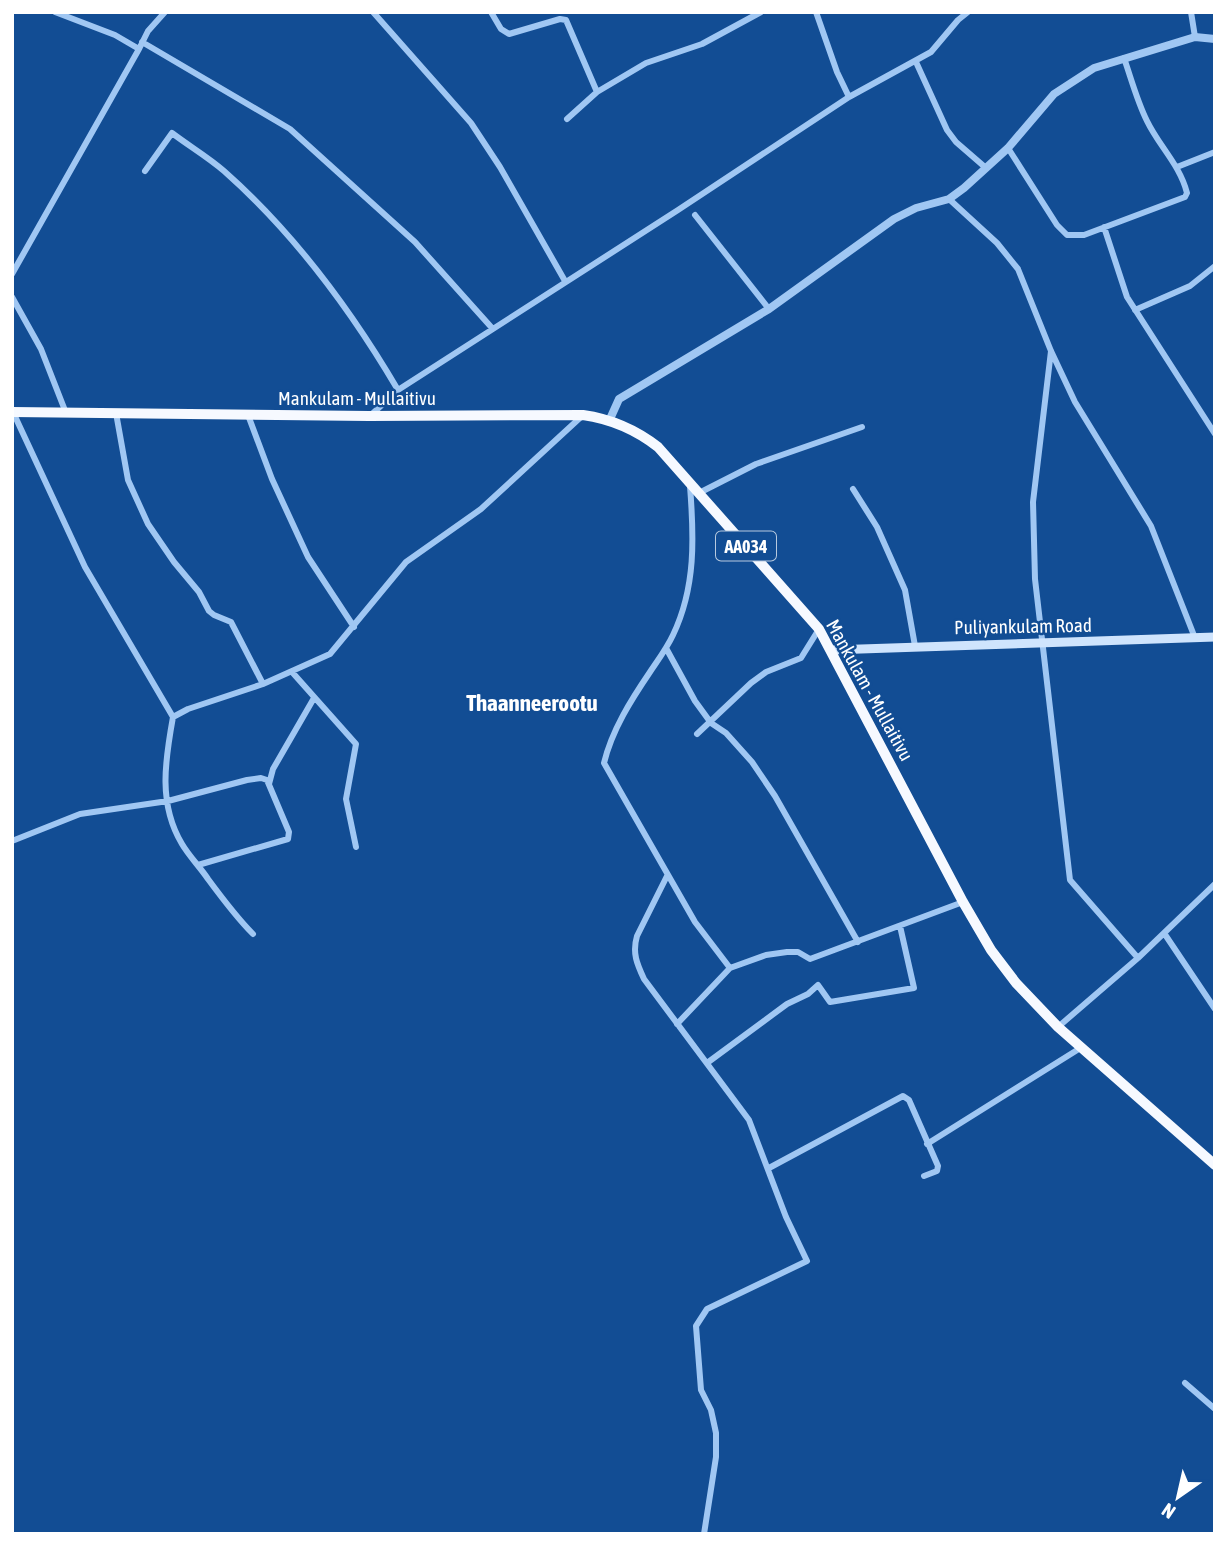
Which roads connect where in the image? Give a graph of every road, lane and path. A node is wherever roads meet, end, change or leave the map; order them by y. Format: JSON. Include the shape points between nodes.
{"nodes":[{"id":1,"x":55,"y":12,"type":"edge"},
{"id":2,"x":165,"y":12,"type":"edge"},
{"id":3,"x":373,"y":12,"type":"edge"},
{"id":4,"x":491,"y":12,"type":"edge"},
{"id":5,"x":761,"y":12,"type":"edge"},
{"id":6,"x":816,"y":12,"type":"edge"},
{"id":7,"x":968,"y":12,"type":"edge"},
{"id":8,"x":1191,"y":12,"type":"edge"},
{"id":9,"x":1195,"y":37,"type":"junction"},
{"id":10,"x":1215,"y":39,"type":"edge"},
{"id":11,"x":140,"y":46,"type":"junction"},
{"id":12,"x":1124,"y":58,"type":"junction"},
{"id":13,"x":915,"y":62,"type":"junction"},
{"id":14,"x":597,"y":92,"type":"junction"},
{"id":15,"x":849,"y":97,"type":"junction"},
{"id":16,"x":567,"y":119,"type":"dead end"},
{"id":17,"x":1008,"y":148,"type":"junction"},
{"id":18,"x":1215,"y":152,"type":"edge"},
{"id":19,"x":986,"y":167,"type":"junction"},
{"id":20,"x":1177,"y":167,"type":"junction"},
{"id":21,"x":145,"y":171,"type":"dead end"},
{"id":22,"x":949,"y":199,"type":"junction"},
{"id":23,"x":695,"y":215,"type":"dead end"},
{"id":24,"x":1104,"y":227,"type":"junction"},
{"id":25,"x":1215,"y":266,"type":"edge"},
{"id":26,"x":12,"y":275,"type":"edge"},
{"id":27,"x":565,"y":281,"type":"junction"},
{"id":28,"x":12,"y":297,"type":"edge"},
{"id":29,"x":769,"y":309,"type":"junction"},
{"id":30,"x":1135,"y":310,"type":"junction"},
{"id":31,"x":492,"y":328,"type":"junction"},
{"id":32,"x":1051,"y":351,"type":"junction"},
{"id":33,"x":398,"y":390,"type":"junction"},
{"id":34,"x":13,"y":412,"type":"edge"},
{"id":35,"x":66,"y":413,"type":"junction"},
{"id":36,"x":116,"y":414,"type":"junction"},
{"id":37,"x":248,"y":415,"type":"junction"},
{"id":38,"x":583,"y":415,"type":"junction"},
{"id":39,"x":369,"y":416,"type":"junction"},
{"id":40,"x":610,"y":419,"type":"junction"},
{"id":41,"x":862,"y":426,"type":"dead end"},
{"id":42,"x":1213,"y":429,"type":"edge"},
{"id":43,"x":690,"y":483,"type":"junction"},
{"id":44,"x":853,"y":489,"type":"dead end"},
{"id":45,"x":699,"y":493,"type":"junction"},
{"id":46,"x":354,"y":626,"type":"junction"},
{"id":47,"x":819,"y":629,"type":"junction"},
{"id":48,"x":1215,"y":637,"type":"edge"},
{"id":49,"x":1195,"y":638,"type":"junction"},
{"id":50,"x":1042,"y":644,"type":"junction"},
{"id":51,"x":915,"y":646,"type":"junction"},
{"id":52,"x":666,"y":648,"type":"junction"},
{"id":53,"x":831,"y":650,"type":"junction"},
{"id":54,"x":292,"y":672,"type":"junction"},
{"id":55,"x":262,"y":684,"type":"junction"},
{"id":56,"x":314,"y":698,"type":"junction"},
{"id":57,"x":173,"y":717,"type":"junction"},
{"id":58,"x":711,"y":723,"type":"junction"},
{"id":59,"x":697,"y":734,"type":"dead end"},
{"id":60,"x":269,"y":784,"type":"junction"},
{"id":61,"x":168,"y":801,"type":"junction"},
{"id":62,"x":12,"y":841,"type":"edge"},
{"id":63,"x":356,"y":847,"type":"dead end"},
{"id":64,"x":198,"y":865,"type":"junction"},
{"id":65,"x":667,"y":876,"type":"junction"},
{"id":66,"x":1215,"y":884,"type":"edge"},
{"id":67,"x":963,"y":902,"type":"junction"},
{"id":68,"x":900,"y":926,"type":"junction"},
{"id":69,"x":1164,"y":933,"type":"junction"},
{"id":70,"x":253,"y":934,"type":"dead end"},
{"id":71,"x":858,"y":942,"type":"junction"},
{"id":72,"x":1138,"y":958,"type":"junction"},
{"id":73,"x":730,"y":968,"type":"junction"},
{"id":74,"x":1215,"y":1009,"type":"edge"},
{"id":75,"x":677,"y":1024,"type":"junction"},
{"id":76,"x":1058,"y":1027,"type":"junction"},
{"id":77,"x":1082,"y":1047,"type":"junction"},
{"id":78,"x":707,"y":1063,"type":"junction"},
{"id":79,"x":927,"y":1144,"type":"junction"},
{"id":80,"x":1215,"y":1165,"type":"edge"},
{"id":81,"x":769,"y":1168,"type":"junction"},
{"id":82,"x":924,"y":1176,"type":"dead end"},
{"id":83,"x":1185,"y":1383,"type":"dead end"},
{"id":84,"x":1215,"y":1409,"type":"edge"},
{"id":85,"x":704,"y":1534,"type":"edge"}],
"edges":[{"from":1,"to":11,"type":"street"},
{"from":2,"to":11,"type":"street"},
{"from":3,"to":27,"type":"street","via":[[471,122]]},
{"from":4,"to":14,"type":"street","via":[[509,34],[566,20]]},
{"from":5,"to":14,"type":"street","via":[[702,44],[646,63]]},
{"from":6,"to":15,"type":"street"},
{"from":7,"to":13,"type":"street","via":[[932,52]]},
{"from":8,"to":9,"type":"street"},
{"from":9,"to":10,"type":"street"},
{"from":9,"to":12,"type":"street"},
{"from":11,"to":26,"type":"street"},
{"from":11,"to":31,"type":"street","via":[[290,129],[415,242]]},
{"from":12,"to":17,"type":"street","via":[[1094,68],[1054,94]]},
{"from":12,"to":20,"type":"street","via":[[1147,121]]},
{"from":13,"to":15,"type":"street"},
{"from":13,"to":19,"type":"street","via":[[947,130]]},
{"from":14,"to":16,"type":"street"},
{"from":15,"to":27,"type":"street"},
{"from":17,"to":19,"type":"street"},
{"from":17,"to":24,"type":"street","via":[[1067,235],[1084,235]]},
{"from":18,"to":20,"type":"street"},
{"from":19,"to":22,"type":"street"},
{"from":20,"to":24,"type":"street","via":[[1188,193],[1185,197]]},
{"from":21,"to":33,"type":"street","via":[[172,133],[223,170],[270,216],[337,295]]},
{"from":22,"to":29,"type":"street","via":[[894,219]]},
{"from":22,"to":32,"type":"street","via":[[1018,269]]},
{"from":23,"to":29,"type":"street"},
{"from":24,"to":30,"type":"street"},
{"from":25,"to":30,"type":"street","via":[[1190,286]]},
{"from":27,"to":31,"type":"street"},
{"from":28,"to":35,"type":"street","via":[[41,349]]},
{"from":29,"to":40,"type":"street","via":[[619,400]]},
{"from":30,"to":42,"type":"street"},
{"from":31,"to":33,"type":"street"},
{"from":32,"to":49,"type":"street","via":[[1075,402],[1151,526]]},
{"from":32,"to":50,"type":"street","via":[[1033,502]]},
{"from":33,"to":39,"type":"street"},
{"from":34,"to":35,"type":"highway","name":"Mankulam - Mullaitivu","number":"AA034"},
{"from":34,"to":57,"type":"street","via":[[85,567]]},
{"from":35,"to":36,"type":"highway","name":"Mankulam - Mullaitivu","number":"AA034"},
{"from":36,"to":37,"type":"highway","name":"Mankulam - Mullaitivu","number":"AA034"},
{"from":36,"to":55,"type":"street","via":[[128,480],[148,524],[209,611],[231,622]]},
{"from":37,"to":39,"type":"highway","name":"Mankulam - Mullaitivu","number":"AA034"},
{"from":37,"to":46,"type":"street","via":[[308,557]]},
{"from":38,"to":39,"type":"highway","name":"Mankulam - Mullaitivu","number":"AA034"},
{"from":38,"to":40,"type":"highway","name":"Mankulam - Mullaitivu","number":"AA034"},
{"from":38,"to":46,"type":"street","via":[[481,509],[406,562]]},
{"from":40,"to":43,"type":"highway","name":"Mankulam - Mullaitivu","number":"AA034","via":[[645,436]]},
{"from":41,"to":45,"type":"street","via":[[756,464]]},
{"from":43,"to":45,"type":"highway","name":"Mankulam - Mullaitivu","number":"AA034"},
{"from":43,"to":52,"type":"street","via":[[694,540],[690,581]]},
{"from":44,"to":51,"type":"street","via":[[877,527],[905,590]]},
{"from":45,"to":47,"type":"highway","name":"Mankulam - Mullaitivu","number":"AA034"},
{"from":46,"to":54,"type":"street","via":[[330,654]]},
{"from":47,"to":53,"type":"highway","name":"Mankulam - Mullaitivu","number":"AA034"},
{"from":47,"to":58,"type":"street","via":[[801,657],[751,682]]},
{"from":48,"to":49,"type":"main road","name":"Puliyankulam Road"},
{"from":49,"to":50,"type":"main road","name":"Puliyankulam Road"},
{"from":50,"to":51,"type":"main road","name":"Puliyankulam Road"},
{"from":50,"to":72,"type":"street","via":[[1070,880]]},
{"from":51,"to":53,"type":"main road","name":"Puliyankulam Road"},
{"from":52,"to":58,"type":"street"},
{"from":52,"to":65,"type":"street","via":[[629,703],[604,763]]},
{"from":53,"to":67,"type":"highway","name":"Mankulam - Mullaitivu","number":"AA034"},
{"from":54,"to":55,"type":"street"},
{"from":54,"to":56,"type":"street"},
{"from":55,"to":57,"type":"street"},
{"from":56,"to":60,"type":"street"},
{"from":56,"to":63,"type":"street","via":[[356,744],[346,799]]},
{"from":57,"to":61,"type":"street","via":[[164,790]]},
{"from":58,"to":59,"type":"street"},
{"from":58,"to":71,"type":"street","via":[[726,733],[768,785]]},
{"from":60,"to":61,"type":"street","via":[[261,778],[247,780]]},
{"from":60,"to":64,"type":"street","via":[[288,839]]},
{"from":61,"to":62,"type":"street","via":[[80,814]]},
{"from":61,"to":64,"type":"street","via":[[173,828]]},
{"from":64,"to":70,"type":"street"},
{"from":65,"to":73,"type":"street"},
{"from":65,"to":75,"type":"street","via":[[634,947],[644,979]]},
{"from":66,"to":69,"type":"street"},
{"from":67,"to":68,"type":"street"},
{"from":67,"to":76,"type":"highway","name":"Mankulam - Mullaitivu","number":"AA034","via":[[999,961]]},
{"from":68,"to":71,"type":"street"},
{"from":68,"to":78,"type":"street","via":[[914,988],[830,1002],[818,985]]},
{"from":69,"to":72,"type":"street"},
{"from":69,"to":74,"type":"street"},
{"from":71,"to":73,"type":"street","via":[[810,959],[787,952]]},
{"from":72,"to":76,"type":"street"},
{"from":73,"to":75,"type":"street"},
{"from":75,"to":78,"type":"street"},
{"from":76,"to":77,"type":"highway","name":"Mankulam - Mullaitivu","number":"AA034"},
{"from":77,"to":79,"type":"street"},
{"from":77,"to":80,"type":"highway","name":"Mankulam - Mullaitivu","number":"AA034"},
{"from":78,"to":81,"type":"street","via":[[749,1120]]},
{"from":79,"to":81,"type":"street","via":[[909,1100],[903,1096]]},
{"from":79,"to":82,"type":"street","via":[[938,1166]]},
{"from":81,"to":85,"type":"street","via":[[807,1261],[706,1309],[696,1326],[701,1390],[716,1433]]},
{"from":83,"to":84,"type":"street"}]}
